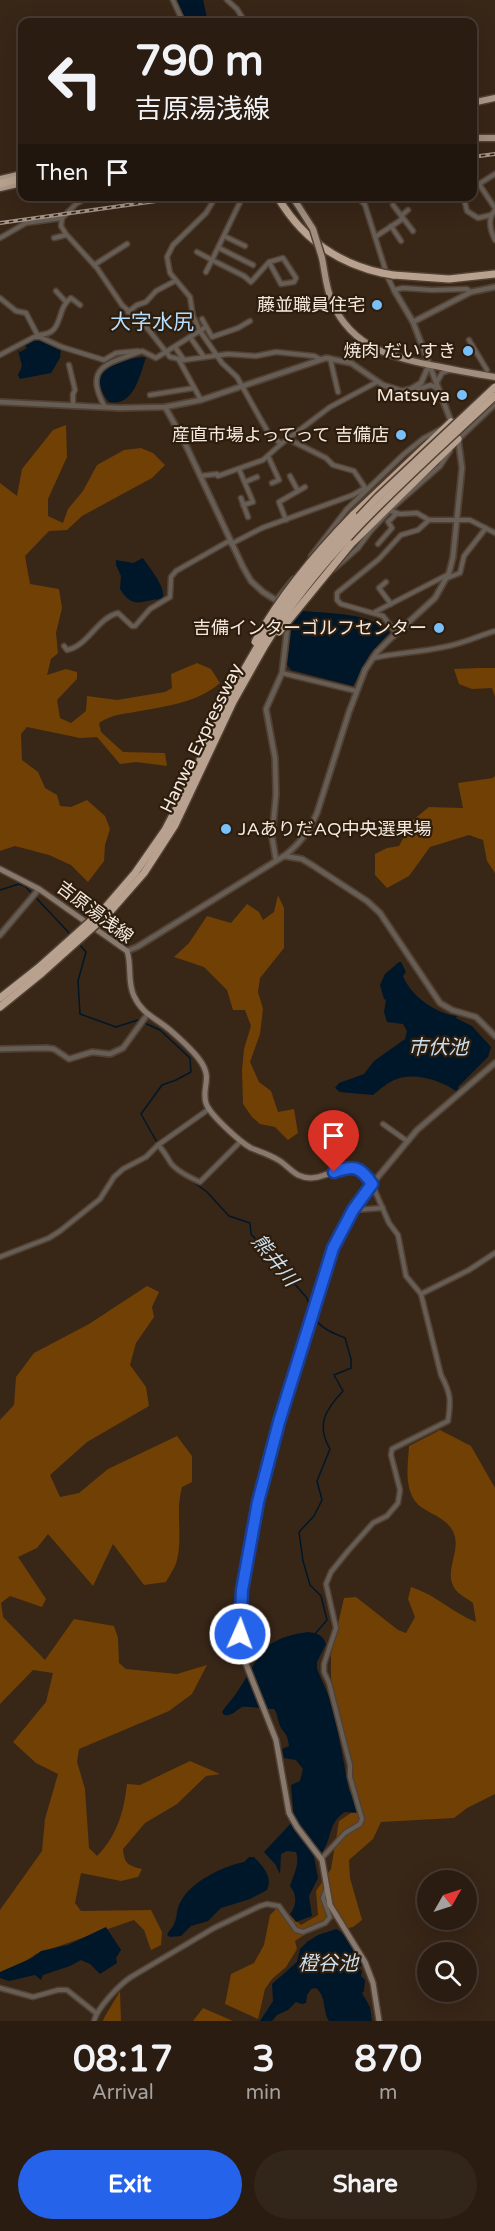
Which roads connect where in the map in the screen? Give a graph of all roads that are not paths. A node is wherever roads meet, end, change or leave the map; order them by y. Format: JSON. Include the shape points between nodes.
{"nodes":[{"id":1,"x":173,"y":0,"type":"edge"},
{"id":2,"x":227,"y":0,"type":"edge"},
{"id":3,"x":181,"y":18,"type":"edge"},
{"id":4,"x":242,"y":18,"type":"edge"},
{"id":5,"x":495,"y":98,"type":"edge"},
{"id":6,"x":477,"y":102,"type":"edge"},
{"id":7,"x":477,"y":138,"type":"edge"},
{"id":8,"x":495,"y":138,"type":"edge"},
{"id":9,"x":495,"y":175,"type":"edge"},
{"id":10,"x":18,"y":177,"type":"edge"},
{"id":11,"x":18,"y":183,"type":"edge"},
{"id":12,"x":0,"y":184,"type":"edge"},
{"id":13,"x":495,"y":196,"type":"edge"},
{"id":14,"x":488,"y":200,"type":"junction"},
{"id":15,"x":81,"y":201,"type":"edge"},
{"id":16,"x":212,"y":201,"type":"edge"},
{"id":17,"x":241,"y":201,"type":"edge"},
{"id":18,"x":280,"y":201,"type":"edge"},
{"id":19,"x":295,"y":201,"type":"edge"},
{"id":20,"x":361,"y":201,"type":"edge"},
{"id":21,"x":465,"y":203,"type":"dead end"},
{"id":22,"x":393,"y":206,"type":"dead end"},
{"id":23,"x":495,"y":209,"type":"edge"},
{"id":24,"x":408,"y":210,"type":"dead end"},
{"id":25,"x":491,"y":215,"type":"junction"},
{"id":26,"x":402,"y":217,"type":"junction"},
{"id":27,"x":62,"y":218,"type":"junction"},
{"id":28,"x":391,"y":226,"type":"junction"},
{"id":29,"x":413,"y":231,"type":"dead end"},
{"id":30,"x":67,"y":235,"type":"junction"},
{"id":31,"x":224,"y":236,"type":"junction"},
{"id":32,"x":375,"y":237,"type":"junction"},
{"id":33,"x":0,"y":238,"type":"edge"},
{"id":34,"x":54,"y":238,"type":"dead end"},
{"id":35,"x":495,"y":240,"type":"edge"},
{"id":36,"x":401,"y":241,"type":"dead end"},
{"id":37,"x":127,"y":244,"type":"dead end"},
{"id":38,"x":245,"y":246,"type":"dead end"},
{"id":39,"x":219,"y":248,"type":"junction"},
{"id":40,"x":197,"y":252,"type":"dead end"},
{"id":41,"x":212,"y":260,"type":"junction"},
{"id":42,"x":269,"y":262,"type":"junction"},
{"id":43,"x":94,"y":265,"type":"junction"},
{"id":44,"x":253,"y":265,"type":"dead end"},
{"id":45,"x":206,"y":272,"type":"dead end"},
{"id":46,"x":495,"y":274,"type":"edge"},
{"id":47,"x":175,"y":282,"type":"junction"},
{"id":48,"x":495,"y":287,"type":"edge"},
{"id":49,"x":394,"y":290,"type":"junction"},
{"id":50,"x":57,"y":291,"type":"dead end"},
{"id":51,"x":471,"y":292,"type":"junction"},
{"id":52,"x":0,"y":298,"type":"edge"},
{"id":53,"x":66,"y":302,"type":"junction"},
{"id":54,"x":80,"y":305,"type":"dead end"},
{"id":55,"x":129,"y":312,"type":"junction"},
{"id":56,"x":202,"y":319,"type":"dead end"},
{"id":57,"x":250,"y":321,"type":"dead end"},
{"id":58,"x":413,"y":322,"type":"junction"},
{"id":59,"x":206,"y":327,"type":"junction"},
{"id":60,"x":200,"y":331,"type":"junction"},
{"id":61,"x":38,"y":336,"type":"junction"},
{"id":62,"x":190,"y":337,"type":"junction"},
{"id":63,"x":469,"y":340,"type":"dead end"},
{"id":64,"x":175,"y":347,"type":"junction"},
{"id":65,"x":142,"y":351,"type":"junction"},
{"id":66,"x":166,"y":353,"type":"junction"},
{"id":67,"x":0,"y":354,"type":"edge"},
{"id":68,"x":217,"y":355,"type":"junction"},
{"id":69,"x":204,"y":357,"type":"junction"},
{"id":70,"x":320,"y":358,"type":"junction"},
{"id":71,"x":330,"y":358,"type":"junction"},
{"id":72,"x":182,"y":360,"type":"junction"},
{"id":73,"x":69,"y":365,"type":"dead end"},
{"id":74,"x":429,"y":365,"type":"junction"},
{"id":75,"x":457,"y":370,"type":"junction"},
{"id":76,"x":486,"y":373,"type":"junction"},
{"id":77,"x":495,"y":375,"type":"edge"},
{"id":78,"x":377,"y":382,"type":"junction"},
{"id":79,"x":437,"y":385,"type":"junction"},
{"id":80,"x":242,"y":386,"type":"junction"},
{"id":81,"x":495,"y":387,"type":"edge"},
{"id":82,"x":194,"y":388,"type":"junction"},
{"id":83,"x":411,"y":389,"type":"junction"},
{"id":84,"x":338,"y":392,"type":"dead end"},
{"id":85,"x":440,"y":392,"type":"junction"},
{"id":86,"x":150,"y":395,"type":"dead end"},
{"id":87,"x":495,"y":396,"type":"edge"},
{"id":88,"x":201,"y":400,"type":"junction"},
{"id":89,"x":0,"y":402,"type":"edge"},
{"id":90,"x":495,"y":404,"type":"edge"},
{"id":91,"x":73,"y":406,"type":"junction"},
{"id":92,"x":105,"y":407,"type":"junction"},
{"id":93,"x":165,"y":407,"type":"junction"},
{"id":94,"x":452,"y":422,"type":"junction"},
{"id":95,"x":288,"y":439,"type":"junction"},
{"id":96,"x":458,"y":439,"type":"junction"},
{"id":97,"x":281,"y":444,"type":"junction"},
{"id":98,"x":268,"y":456,"type":"junction"},
{"id":99,"x":239,"y":469,"type":"junction"},
{"id":100,"x":200,"y":476,"type":"junction"},
{"id":101,"x":290,"y":476,"type":"dead end"},
{"id":102,"x":257,"y":477,"type":"dead end"},
{"id":103,"x":245,"y":482,"type":"junction"},
{"id":104,"x":272,"y":483,"type":"dead end"},
{"id":105,"x":305,"y":487,"type":"dead end"},
{"id":106,"x":366,"y":489,"type":"junction"},
{"id":107,"x":298,"y":491,"type":"junction"},
{"id":108,"x":241,"y":498,"type":"dead end"},
{"id":109,"x":243,"y":505,"type":"junction"},
{"id":110,"x":390,"y":510,"type":"junction"},
{"id":111,"x":397,"y":513,"type":"junction"},
{"id":112,"x":248,"y":517,"type":"dead end"},
{"id":113,"x":457,"y":519,"type":"junction"},
{"id":114,"x":286,"y":520,"type":"junction"},
{"id":115,"x":429,"y":520,"type":"junction"},
{"id":116,"x":486,"y":528,"type":"junction"},
{"id":117,"x":495,"y":533,"type":"edge"},
{"id":118,"x":230,"y":543,"type":"junction"},
{"id":119,"x":378,"y":544,"type":"dead end"},
{"id":120,"x":448,"y":575,"type":"junction"},
{"id":121,"x":386,"y":582,"type":"dead end"},
{"id":122,"x":286,"y":587,"type":"junction"},
{"id":123,"x":277,"y":599,"type":"junction"},
{"id":124,"x":391,"y":604,"type":"junction"},
{"id":125,"x":374,"y":612,"type":"junction"},
{"id":126,"x":495,"y":631,"type":"edge"},
{"id":127,"x":396,"y":633,"type":"junction"},
{"id":128,"x":262,"y":645,"type":"junction"},
{"id":129,"x":64,"y":646,"type":"dead end"},
{"id":130,"x":372,"y":658,"type":"junction"},
{"id":131,"x":282,"y":673,"type":"junction"},
{"id":132,"x":356,"y":690,"type":"junction"},
{"id":133,"x":284,"y":856,"type":"junction"},
{"id":134,"x":276,"y":860,"type":"junction"},
{"id":135,"x":0,"y":869,"type":"edge"},
{"id":136,"x":39,"y":889,"type":"junction"},
{"id":137,"x":106,"y":911,"type":"junction"},
{"id":138,"x":0,"y":935,"type":"edge"},
{"id":139,"x":127,"y":951,"type":"junction"},
{"id":140,"x":40,"y":971,"type":"junction"},
{"id":141,"x":0,"y":998,"type":"edge"},
{"id":142,"x":0,"y":1007,"type":"edge"},
{"id":143,"x":147,"y":1015,"type":"junction"},
{"id":144,"x":495,"y":1036,"type":"edge"},
{"id":145,"x":0,"y":1048,"type":"edge"},
{"id":146,"x":495,"y":1063,"type":"edge"},
{"id":147,"x":209,"y":1109,"type":"junction"},
{"id":148,"x":383,"y":1124,"type":"dead end"},
{"id":149,"x":241,"y":1141,"type":"junction"},
{"id":150,"x":406,"y":1141,"type":"junction"},
{"id":151,"x":158,"y":1145,"type":"junction"},
{"id":152,"x":372,"y":1184,"type":"junction"},
{"id":153,"x":382,"y":1208,"type":"junction"},
{"id":154,"x":353,"y":1210,"type":"junction"},
{"id":155,"x":495,"y":1253,"type":"edge"},
{"id":156,"x":0,"y":1257,"type":"edge"},
{"id":157,"x":421,"y":1294,"type":"junction"},
{"id":158,"x":321,"y":1858,"type":"junction"},
{"id":159,"x":326,"y":1890,"type":"junction"},
{"id":160,"x":0,"y":1988,"type":"edge"},
{"id":161,"x":96,"y":2013,"type":"junction"},
{"id":162,"x":94,"y":2021,"type":"edge"},
{"id":163,"x":380,"y":2021,"type":"edge"}],
"edges":[{"from":1,"to":3,"type":"street"},
{"from":2,"to":4,"type":"street"},
{"from":5,"to":6,"type":"highway"},
{"from":7,"to":8,"type":"main road"},
{"from":9,"to":14,"type":"street","via":[[479,184]]},
{"from":10,"to":12,"type":"highway"},
{"from":11,"to":12,"type":"highway"},
{"from":13,"to":14,"type":"street"},
{"from":14,"to":23,"type":"street"},
{"from":15,"to":27,"type":"street"},
{"from":16,"to":47,"type":"street","via":[[169,252],[168,263]]},
{"from":17,"to":31,"type":"street"},
{"from":18,"to":46,"type":"highway","bridge":true,"via":[[299,227],[325,250],[352,264],[393,275],[448,279]]},
{"from":19,"to":74,"type":"main road","bridge":true,"via":[[313,229],[338,315],[369,346]]},
{"from":20,"to":32,"type":"street"},
{"from":21,"to":25,"type":"street","via":[[467,211],[478,218]]},
{"from":22,"to":26,"type":"street"},
{"from":23,"to":25,"type":"street"},
{"from":24,"to":26,"type":"street"},
{"from":25,"to":35,"type":"street"},
{"from":26,"to":28,"type":"street"},
{"from":26,"to":29,"type":"street"},
{"from":27,"to":30,"type":"street","via":[[61,226]]},
{"from":27,"to":33,"type":"street","via":[[26,223]]},
{"from":28,"to":32,"type":"street"},
{"from":28,"to":36,"type":"street"},
{"from":30,"to":34,"type":"street"},
{"from":30,"to":43,"type":"street"},
{"from":31,"to":38,"type":"street"},
{"from":31,"to":39,"type":"street"},
{"from":32,"to":49,"type":"street"},
{"from":37,"to":43,"type":"street"},
{"from":39,"to":41,"type":"street"},
{"from":39,"to":44,"type":"street"},
{"from":40,"to":41,"type":"street"},
{"from":41,"to":42,"type":"street","via":[[251,282]]},
{"from":41,"to":45,"type":"street"},
{"from":42,"to":42,"type":"street","via":[[283,258],[296,278],[294,282],[281,284]]},
{"from":43,"to":55,"type":"street"},
{"from":47,"to":55,"type":"street"},
{"from":47,"to":60,"type":"street","via":[[190,297]]},
{"from":48,"to":51,"type":"street"},
{"from":49,"to":51,"type":"street"},
{"from":49,"to":58,"type":"street"},
{"from":50,"to":53,"type":"street"},
{"from":51,"to":58,"type":"street"},
{"from":52,"to":61,"type":"street","via":[[16,311],[26,313]]},
{"from":53,"to":54,"type":"street","via":[[71,298]]},
{"from":53,"to":61,"type":"street","via":[[52,332]]},
{"from":55,"to":66,"type":"street"},
{"from":56,"to":59,"type":"street"},
{"from":57,"to":59,"type":"street","via":[[212,337]]},
{"from":58,"to":74,"type":"street"},
{"from":59,"to":60,"type":"street"},
{"from":60,"to":62,"type":"street"},
{"from":60,"to":68,"type":"street"},
{"from":61,"to":65,"type":"street","via":[[104,360],[116,353]]},
{"from":61,"to":67,"type":"street"},
{"from":62,"to":64,"type":"street"},
{"from":62,"to":69,"type":"street"},
{"from":63,"to":76,"type":"street"},
{"from":64,"to":66,"type":"street"},
{"from":64,"to":72,"type":"street"},
{"from":65,"to":66,"type":"street","via":[[156,358]]},
{"from":65,"to":92,"type":"street","via":[[112,360],[98,374],[95,384]]},
{"from":66,"to":72,"type":"street"},
{"from":68,"to":69,"type":"street"},
{"from":68,"to":70,"type":"street","via":[[276,352]]},
{"from":68,"to":80,"type":"street"},
{"from":69,"to":72,"type":"street"},
{"from":70,"to":71,"type":"street"},
{"from":70,"to":80,"type":"street"},
{"from":71,"to":78,"type":"street","via":[[351,363]]},
{"from":71,"to":84,"type":"street"},
{"from":72,"to":82,"type":"street"},
{"from":73,"to":91,"type":"street","via":[[75,390]]},
{"from":74,"to":75,"type":"main road"},
{"from":74,"to":79,"type":"street"},
{"from":74,"to":83,"type":"street","via":[[423,380]]},
{"from":75,"to":76,"type":"main road"},
{"from":75,"to":79,"type":"street","via":[[442,373]]},
{"from":76,"to":77,"type":"main road"},
{"from":78,"to":83,"type":"street","via":[[398,391]]},
{"from":78,"to":95,"type":"street","via":[[330,407]]},
{"from":79,"to":85,"type":"street"},
{"from":80,"to":88,"type":"street"},
{"from":80,"to":97,"type":"street","via":[[268,432]]},
{"from":81,"to":128,"type":"highway","name":"Hanwa Expressway","bridge":true,"via":[[348,527],[299,585]]},
{"from":82,"to":86,"type":"street"},
{"from":82,"to":88,"type":"street"},
{"from":83,"to":85,"type":"street","via":[[434,385]]},
{"from":85,"to":94,"type":"street"},
{"from":87,"to":128,"type":"highway","name":"Hanwa Expressway","bridge":true,"via":[[340,546]]},
{"from":88,"to":93,"type":"street"},
{"from":89,"to":91,"type":"street"},
{"from":90,"to":96,"type":"street"},
{"from":91,"to":92,"type":"street"},
{"from":92,"to":93,"type":"street"},
{"from":93,"to":100,"type":"street"},
{"from":94,"to":96,"type":"street"},
{"from":94,"to":106,"type":"street","via":[[413,447]]},
{"from":94,"to":128,"type":"highway","bridge":true,"via":[[353,515],[298,576],[271,614]]},
{"from":95,"to":97,"type":"street"},
{"from":95,"to":106,"type":"street","via":[[333,465],[354,471]]},
{"from":96,"to":110,"type":"street","via":[[440,466]]},
{"from":96,"to":113,"type":"street","via":[[462,468]]},
{"from":96,"to":128,"type":"highway","bridge":true,"via":[[351,544]]},
{"from":97,"to":98,"type":"street"},
{"from":98,"to":99,"type":"street"},
{"from":98,"to":104,"type":"street","via":[[279,480]]},
{"from":99,"to":100,"type":"street","via":[[218,476]]},
{"from":99,"to":103,"type":"street"},
{"from":100,"to":118,"type":"street"},
{"from":101,"to":107,"type":"street"},
{"from":102,"to":103,"type":"street"},
{"from":103,"to":109,"type":"street","via":[[253,502]]},
{"from":105,"to":107,"type":"street"},
{"from":106,"to":114,"type":"street"},
{"from":106,"to":122,"type":"street"},
{"from":107,"to":114,"type":"street","via":[[279,502]]},
{"from":108,"to":109,"type":"street"},
{"from":109,"to":112,"type":"street"},
{"from":110,"to":111,"type":"street"},
{"from":110,"to":122,"type":"street","via":[[308,598]]},
{"from":111,"to":115,"type":"street","via":[[417,513]]},
{"from":111,"to":119,"type":"street","via":[[388,522],[392,528]]},
{"from":113,"to":115,"type":"street"},
{"from":113,"to":116,"type":"street","via":[[475,521]]},
{"from":113,"to":120,"type":"street"},
{"from":114,"to":118,"type":"street"},
{"from":115,"to":125,"type":"street","via":[[418,530],[401,535],[379,559],[337,593],[341,604]]},
{"from":116,"to":117,"type":"street"},
{"from":116,"to":120,"type":"street","via":[[464,556],[462,570],[454,577]]},
{"from":118,"to":123,"type":"street","via":[[251,581]]},
{"from":118,"to":129,"type":"street","via":[[176,571],[171,578],[170,597],[150,609],[135,626],[118,613],[110,615],[77,646],[67,650]]},
{"from":120,"to":124,"type":"street"},
{"from":120,"to":127,"type":"street","via":[[429,605]]},
{"from":121,"to":124,"type":"street","via":[[379,588]]},
{"from":122,"to":123,"type":"street"},
{"from":123,"to":131,"type":"street","via":[[284,606],[288,621]]},
{"from":124,"to":125,"type":"street"},
{"from":125,"to":127,"type":"street","via":[[386,618]]},
{"from":126,"to":130,"type":"street","via":[[447,647]]},
{"from":127,"to":130,"type":"street"},
{"from":128,"to":137,"type":"highway","name":"Hanwa Expressway","via":[[229,696],[165,830]]},
{"from":128,"to":137,"type":"highway","name":"Hanwa Expressway","via":[[176,825],[144,873]]},
{"from":130,"to":132,"type":"street"},
{"from":131,"to":132,"type":"street"},
{"from":131,"to":134,"type":"street","via":[[266,713],[275,758],[272,837]]},
{"from":132,"to":133,"type":"street","via":[[318,813],[305,835]]},
{"from":133,"to":134,"type":"street"},
{"from":133,"to":144,"type":"street","via":[[302,859],[367,901],[387,921],[440,1003],[476,1017]]},
{"from":134,"to":139,"type":"street"},
{"from":135,"to":136,"type":"main road","name":"吉原湯浅線"},
{"from":136,"to":138,"type":"street"},
{"from":136,"to":139,"type":"main road","name":"吉原湯浅線"},
{"from":137,"to":140,"type":"highway","name":"Hanwa Expressway","bridge":true},
{"from":139,"to":143,"type":"main road","name":"吉原湯浅線","via":[[130,985]]},
{"from":140,"to":141,"type":"highway","name":"Hanwa Expressway"},
{"from":140,"to":142,"type":"highway","name":"Hanwa Expressway"},
{"from":143,"to":145,"type":"street","via":[[123,1048],[110,1054],[92,1052],[69,1059],[54,1049]]},
{"from":143,"to":147,"type":"main road","name":"吉原湯浅線","via":[[198,1057],[206,1072]]},
{"from":146,"to":150,"type":"street"},
{"from":147,"to":149,"type":"main road"},
{"from":147,"to":151,"type":"street"},
{"from":148,"to":150,"type":"street"},
{"from":149,"to":151,"type":"street","via":[[200,1182],[170,1162]]},
{"from":149,"to":152,"type":"main road","via":[[298,1175],[318,1176],[350,1167],[360,1170]]},
{"from":150,"to":152,"type":"street"},
{"from":151,"to":156,"type":"street","via":[[118,1173],[100,1198],[60,1231]]},
{"from":152,"to":153,"type":"street"},
{"from":152,"to":154,"type":"main road"},
{"from":153,"to":154,"type":"street"},
{"from":153,"to":157,"type":"street","via":[[398,1235],[406,1276]]},
{"from":154,"to":158,"type":"main road","via":[[333,1248],[279,1422],[242,1590],[240,1634],[244,1659],[276,1740],[291,1816]]},
{"from":155,"to":157,"type":"street"},
{"from":157,"to":158,"type":"street","via":[[441,1375],[450,1393],[448,1421],[392,1449],[400,1490],[398,1503],[348,1551],[326,1584],[336,1628],[326,1653],[324,1672],[362,1818]]},
{"from":158,"to":159,"type":"main road"},
{"from":159,"to":161,"type":"street","via":[[323,1898],[330,1919],[325,1923],[303,1932],[296,1930],[279,1906],[260,1906],[131,1977]]},
{"from":159,"to":163,"type":"main road","via":[[334,1915],[365,1962]]},
{"from":160,"to":161,"type":"street","via":[[33,1997],[67,1990]]},
{"from":161,"to":162,"type":"street"}]}
